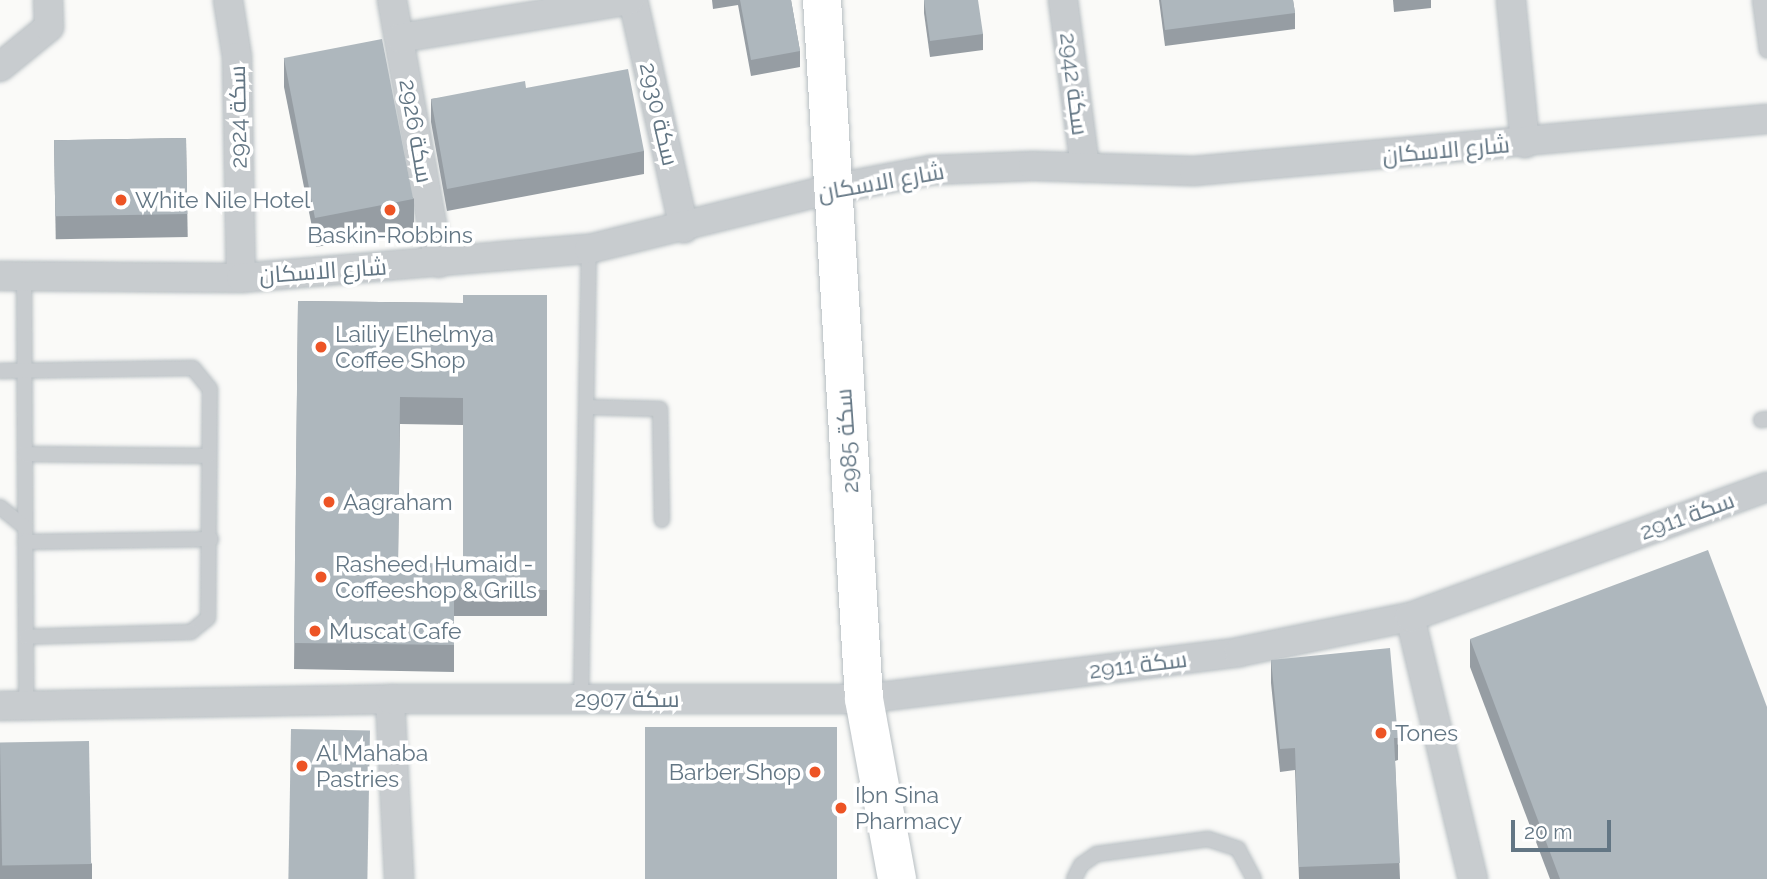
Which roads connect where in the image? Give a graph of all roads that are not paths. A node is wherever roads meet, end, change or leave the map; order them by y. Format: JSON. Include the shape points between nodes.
{"nodes":[{"id":1,"x":228,"y":0,"type":"edge"},
{"id":2,"x":392,"y":0,"type":"edge"},
{"id":3,"x":631,"y":0,"type":"edge"},
{"id":4,"x":822,"y":0,"type":"edge"},
{"id":5,"x":1063,"y":0,"type":"edge"},
{"id":6,"x":1511,"y":0,"type":"edge"},
{"id":7,"x":1760,"y":0,"type":"edge"},
{"id":8,"x":49,"y":13,"type":"edge"},
{"id":9,"x":400,"y":38,"type":"junction"},
{"id":10,"x":1767,"y":51,"type":"edge"},
{"id":11,"x":0,"y":67,"type":"edge"},
{"id":12,"x":1767,"y":119,"type":"edge"},
{"id":13,"x":1525,"y":144,"type":"junction"},
{"id":14,"x":1085,"y":168,"type":"junction"},
{"id":15,"x":831,"y":189,"type":"junction"},
{"id":16,"x":684,"y":228,"type":"junction"},
{"id":17,"x":589,"y":249,"type":"junction"},
{"id":18,"x":439,"y":263,"type":"junction"},
{"id":19,"x":12,"y":276,"type":"edge"},
{"id":20,"x":241,"y":278,"type":"junction"},
{"id":21,"x":0,"y":371,"type":"edge"},
{"id":22,"x":24,"y":371,"type":"junction"},
{"id":23,"x":587,"y":407,"type":"junction"},
{"id":24,"x":25,"y":454,"type":"junction"},
{"id":25,"x":208,"y":456,"type":"junction"},
{"id":26,"x":1767,"y":487,"type":"edge"},
{"id":27,"x":0,"y":507,"type":"edge"},
{"id":28,"x":663,"y":520,"type":"dead end"},
{"id":29,"x":25,"y":535,"type":"junction"},
{"id":30,"x":211,"y":539,"type":"junction"},
{"id":31,"x":1410,"y":617,"type":"junction"},
{"id":32,"x":26,"y":637,"type":"junction"},
{"id":33,"x":390,"y":699,"type":"junction"},
{"id":34,"x":581,"y":699,"type":"junction"},
{"id":35,"x":864,"y":699,"type":"junction"},
{"id":36,"x":13,"y":705,"type":"edge"},
{"id":37,"x":399,"y":879,"type":"edge"},
{"id":38,"x":897,"y":879,"type":"edge"},
{"id":39,"x":1074,"y":879,"type":"edge"},
{"id":40,"x":1254,"y":879,"type":"edge"},
{"id":41,"x":1473,"y":879,"type":"edge"}],
"edges":[{"from":1,"to":20,"type":"street","name":"سكة 2924","via":[[237,57]]},
{"from":2,"to":9,"type":"street","name":"سكة 2926"},
{"from":3,"to":9,"type":"street"},
{"from":3,"to":16,"type":"street","name":"سكة 2930"},
{"from":4,"to":15,"type":"street","name":"سكة 2985"},
{"from":5,"to":14,"type":"street","name":"سكة 2942"},
{"from":6,"to":13,"type":"street"},
{"from":7,"to":10,"type":"lane"},
{"from":8,"to":11,"type":"street"},
{"from":9,"to":18,"type":"street","name":"سكة 2926"},
{"from":12,"to":13,"type":"street","name":"شارع الاسكان"},
{"from":13,"to":14,"type":"street","name":"شارع الاسكان","via":[[1194,171]]},
{"from":14,"to":15,"type":"street","name":"شارع الاسكان","via":[[932,170]]},
{"from":15,"to":16,"type":"street","name":"شارع الاسكان"},
{"from":15,"to":35,"type":"street","name":"سكة 2985"},
{"from":16,"to":17,"type":"street","name":"شارع الاسكان"},
{"from":17,"to":18,"type":"street","name":"شارع الاسكان"},
{"from":17,"to":23,"type":"lane"},
{"from":18,"to":20,"type":"street","name":"شارع الاسكان"},
{"from":19,"to":20,"type":"street","name":"شارع الاسكان"},
{"from":19,"to":22,"type":"lane"},
{"from":21,"to":22,"type":"lane"},
{"from":22,"to":24,"type":"lane"},
{"from":22,"to":25,"type":"lane","via":[[193,368],[211,389]]},
{"from":23,"to":28,"type":"lane","via":[[660,409]]},
{"from":23,"to":34,"type":"lane"},
{"from":24,"to":25,"type":"lane"},
{"from":24,"to":29,"type":"lane"},
{"from":25,"to":30,"type":"lane"},
{"from":26,"to":31,"type":"street","name":"سكة 2911"},
{"from":27,"to":29,"type":"lane"},
{"from":29,"to":30,"type":"lane"},
{"from":29,"to":32,"type":"lane"},
{"from":30,"to":32,"type":"lane","via":[[208,618],[191,632]]},
{"from":31,"to":35,"type":"street","name":"سكة 2911","via":[[1239,652]]},
{"from":31,"to":41,"type":"street"},
{"from":32,"to":36,"type":"lane"},
{"from":33,"to":34,"type":"street","name":"سكة 2907"},
{"from":33,"to":36,"type":"street","name":"سكة 2907"},
{"from":33,"to":37,"type":"street"},
{"from":34,"to":35,"type":"street","name":"سكة 2907"},
{"from":35,"to":38,"type":"street","name":"سكة 2985"},
{"from":39,"to":40,"type":"lane","via":[[1081,865],[1097,854],[1208,839],[1238,849]]}]}
